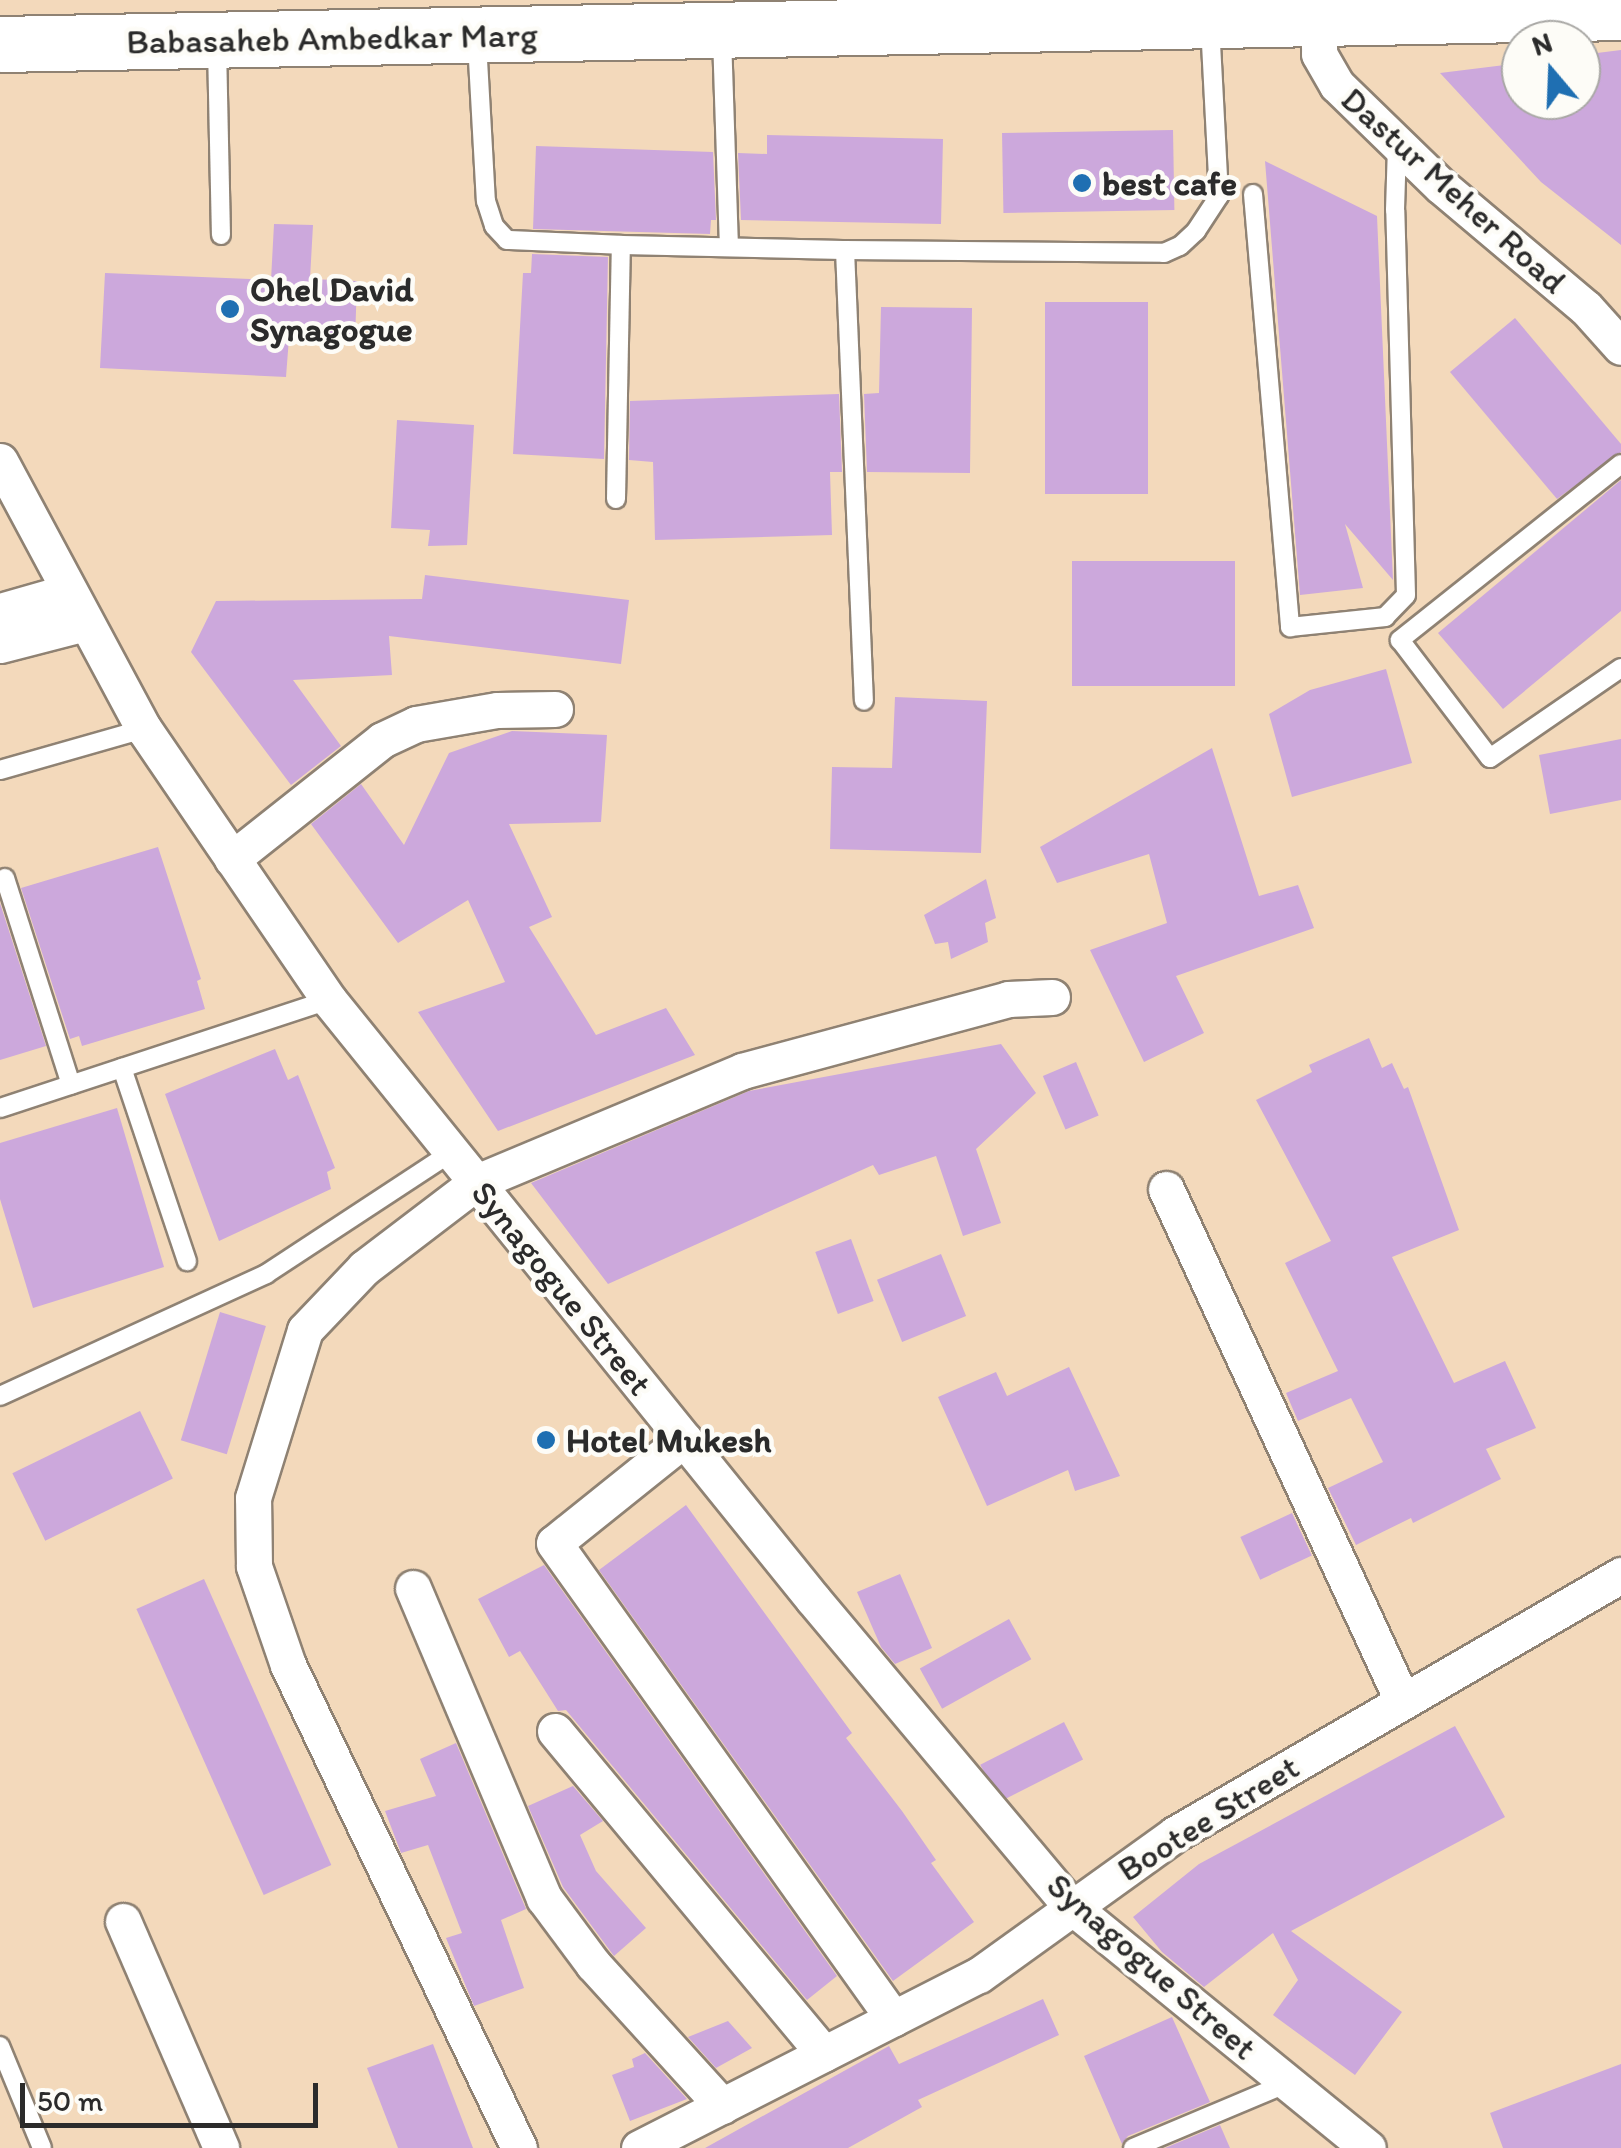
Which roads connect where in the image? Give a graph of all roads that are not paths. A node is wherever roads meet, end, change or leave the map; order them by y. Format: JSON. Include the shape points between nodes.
{"nodes":[{"id":1,"x":1458,"y":8,"type":"edge"},
{"id":2,"x":1621,"y":12,"type":"edge"},
{"id":3,"x":1318,"y":18,"type":"junction"},
{"id":4,"x":1209,"y":20,"type":"junction"},
{"id":5,"x":722,"y":32,"type":"junction"},
{"id":6,"x":477,"y":36,"type":"junction"},
{"id":7,"x":217,"y":40,"type":"junction"},
{"id":8,"x":0,"y":44,"type":"edge"},
{"id":9,"x":1397,"y":145,"type":"junction"},
{"id":10,"x":1253,"y":194,"type":"dead end"},
{"id":11,"x":221,"y":235,"type":"dead end"},
{"id":12,"x":621,"y":245,"type":"junction"},
{"id":13,"x":729,"y":247,"type":"junction"},
{"id":14,"x":845,"y":250,"type":"junction"},
{"id":15,"x":1614,"y":326,"type":"edge"},
{"id":16,"x":0,"y":461,"type":"edge"},
{"id":17,"x":1621,"y":464,"type":"edge"},
{"id":18,"x":616,"y":499,"type":"dead end"},
{"id":19,"x":68,"y":592,"type":"junction"},
{"id":20,"x":0,"y":611,"type":"edge"},
{"id":21,"x":85,"y":624,"type":"junction"},
{"id":22,"x":0,"y":645,"type":"edge"},
{"id":23,"x":1621,"y":668,"type":"edge"},
{"id":24,"x":864,"y":701,"type":"dead end"},
{"id":25,"x":554,"y":709,"type":"dead end"},
{"id":26,"x":144,"y":729,"type":"junction"},
{"id":27,"x":0,"y":770,"type":"edge"},
{"id":28,"x":232,"y":859,"type":"junction"},
{"id":29,"x":6,"y":878,"type":"dead end"},
{"id":30,"x":1052,"y":998,"type":"dead end"},
{"id":31,"x":330,"y":1000,"type":"junction"},
{"id":32,"x":122,"y":1068,"type":"junction"},
{"id":33,"x":71,"y":1085,"type":"junction"},
{"id":34,"x":0,"y":1108,"type":"edge"},
{"id":35,"x":452,"y":1152,"type":"junction"},
{"id":36,"x":476,"y":1182,"type":"junction"},
{"id":37,"x":1166,"y":1188,"type":"dead end"},
{"id":38,"x":187,"y":1260,"type":"dead end"},
{"id":39,"x":0,"y":1396,"type":"edge"},
{"id":40,"x":684,"y":1439,"type":"junction"},
{"id":41,"x":413,"y":1588,"type":"dead end"},
{"id":42,"x":1616,"y":1588,"type":"edge"},
{"id":43,"x":1402,"y":1700,"type":"junction"},
{"id":44,"x":555,"y":1731,"type":"dead end"},
{"id":45,"x":1071,"y":1906,"type":"junction"},
{"id":46,"x":123,"y":1922,"type":"dead end"},
{"id":47,"x":893,"y":2018,"type":"junction"},
{"id":48,"x":0,"y":2046,"type":"edge"},
{"id":49,"x":824,"y":2054,"type":"junction"},
{"id":50,"x":1288,"y":2082,"type":"junction"},
{"id":51,"x":722,"y":2106,"type":"junction"},
{"id":52,"x":42,"y":2148,"type":"edge"},
{"id":53,"x":221,"y":2148,"type":"edge"},
{"id":54,"x":519,"y":2148,"type":"edge"},
{"id":55,"x":639,"y":2148,"type":"edge"},
{"id":56,"x":1133,"y":2148,"type":"edge"},
{"id":57,"x":1368,"y":2148,"type":"edge"}],
"edges":[{"from":1,"to":2,"type":"main road","name":"Babasaheb Ambedkar Marg"},
{"from":1,"to":3,"type":"main road","name":"Babasaheb Ambedkar Marg"},
{"from":3,"to":4,"type":"main road","name":"Babasaheb Ambedkar Marg"},
{"from":3,"to":9,"type":"street","name":"Dastur Meher Road","via":[[1320,54],[1337,84]]},
{"from":4,"to":5,"type":"main road","name":"Babasaheb Ambedkar Marg"},
{"from":4,"to":14,"type":"lane","via":[[1219,196],[1180,246],[1164,253]]},
{"from":5,"to":6,"type":"main road","name":"Babasaheb Ambedkar Marg"},
{"from":5,"to":13,"type":"lane"},
{"from":6,"to":7,"type":"main road","name":"Babasaheb Ambedkar Marg"},
{"from":6,"to":12,"type":"lane","via":[[486,201],[494,226],[507,240]]},
{"from":7,"to":8,"type":"main road","name":"Babasaheb Ambedkar Marg"},
{"from":7,"to":11,"type":"lane"},
{"from":9,"to":10,"type":"lane","via":[[1406,595],[1385,617],[1290,628]]},
{"from":9,"to":15,"type":"street","name":"Dastur Meher Road"},
{"from":12,"to":13,"type":"lane"},
{"from":12,"to":18,"type":"lane"},
{"from":13,"to":14,"type":"lane"},
{"from":14,"to":24,"type":"lane"},
{"from":16,"to":19,"type":"street","name":"Synagogue Street"},
{"from":17,"to":23,"type":"lane","via":[[1400,640],[1490,758]]},
{"from":19,"to":20,"type":"street"},
{"from":19,"to":21,"type":"street","name":"Synagogue Street"},
{"from":21,"to":22,"type":"street"},
{"from":21,"to":26,"type":"street","name":"Synagogue Street"},
{"from":25,"to":28,"type":"street","via":[[457,714],[399,732]]},
{"from":26,"to":27,"type":"lane"},
{"from":26,"to":28,"type":"street","name":"Synagogue Street"},
{"from":28,"to":31,"type":"street","name":"Synagogue Street"},
{"from":29,"to":33,"type":"lane"},
{"from":30,"to":36,"type":"street","via":[[1008,999],[742,1071]]},
{"from":31,"to":32,"type":"lane"},
{"from":31,"to":35,"type":"street","name":"Synagogue Street"},
{"from":32,"to":33,"type":"lane"},
{"from":32,"to":38,"type":"lane"},
{"from":33,"to":34,"type":"lane"},
{"from":35,"to":36,"type":"street","name":"Synagogue Street"},
{"from":35,"to":39,"type":"lane","via":[[266,1274]]},
{"from":36,"to":40,"type":"street","name":"Synagogue Street"},
{"from":36,"to":54,"type":"street","via":[[364,1268],[305,1330],[253,1498],[254,1566],[288,1665]]},
{"from":37,"to":43,"type":"street"},
{"from":40,"to":45,"type":"street","name":"Synagogue Street"},
{"from":40,"to":47,"type":"street","via":[[554,1544]]},
{"from":41,"to":51,"type":"street","via":[[544,1898],[592,1964]]},
{"from":42,"to":43,"type":"street","name":"Bootee Street"},
{"from":43,"to":45,"type":"street","name":"Bootee Street","via":[[1175,1834]]},
{"from":44,"to":49,"type":"street"},
{"from":45,"to":47,"type":"street","name":"Bootee Street","via":[[979,1974]]},
{"from":45,"to":50,"type":"street","name":"Synagogue Street"},
{"from":46,"to":53,"type":"street"},
{"from":47,"to":49,"type":"street","name":"Bootee Street"},
{"from":48,"to":52,"type":"lane"},
{"from":49,"to":51,"type":"street","name":"Bootee Street"},
{"from":50,"to":56,"type":"lane"},
{"from":50,"to":57,"type":"street","name":"Synagogue Street"},
{"from":51,"to":55,"type":"street","name":"Bootee Street"}]}
